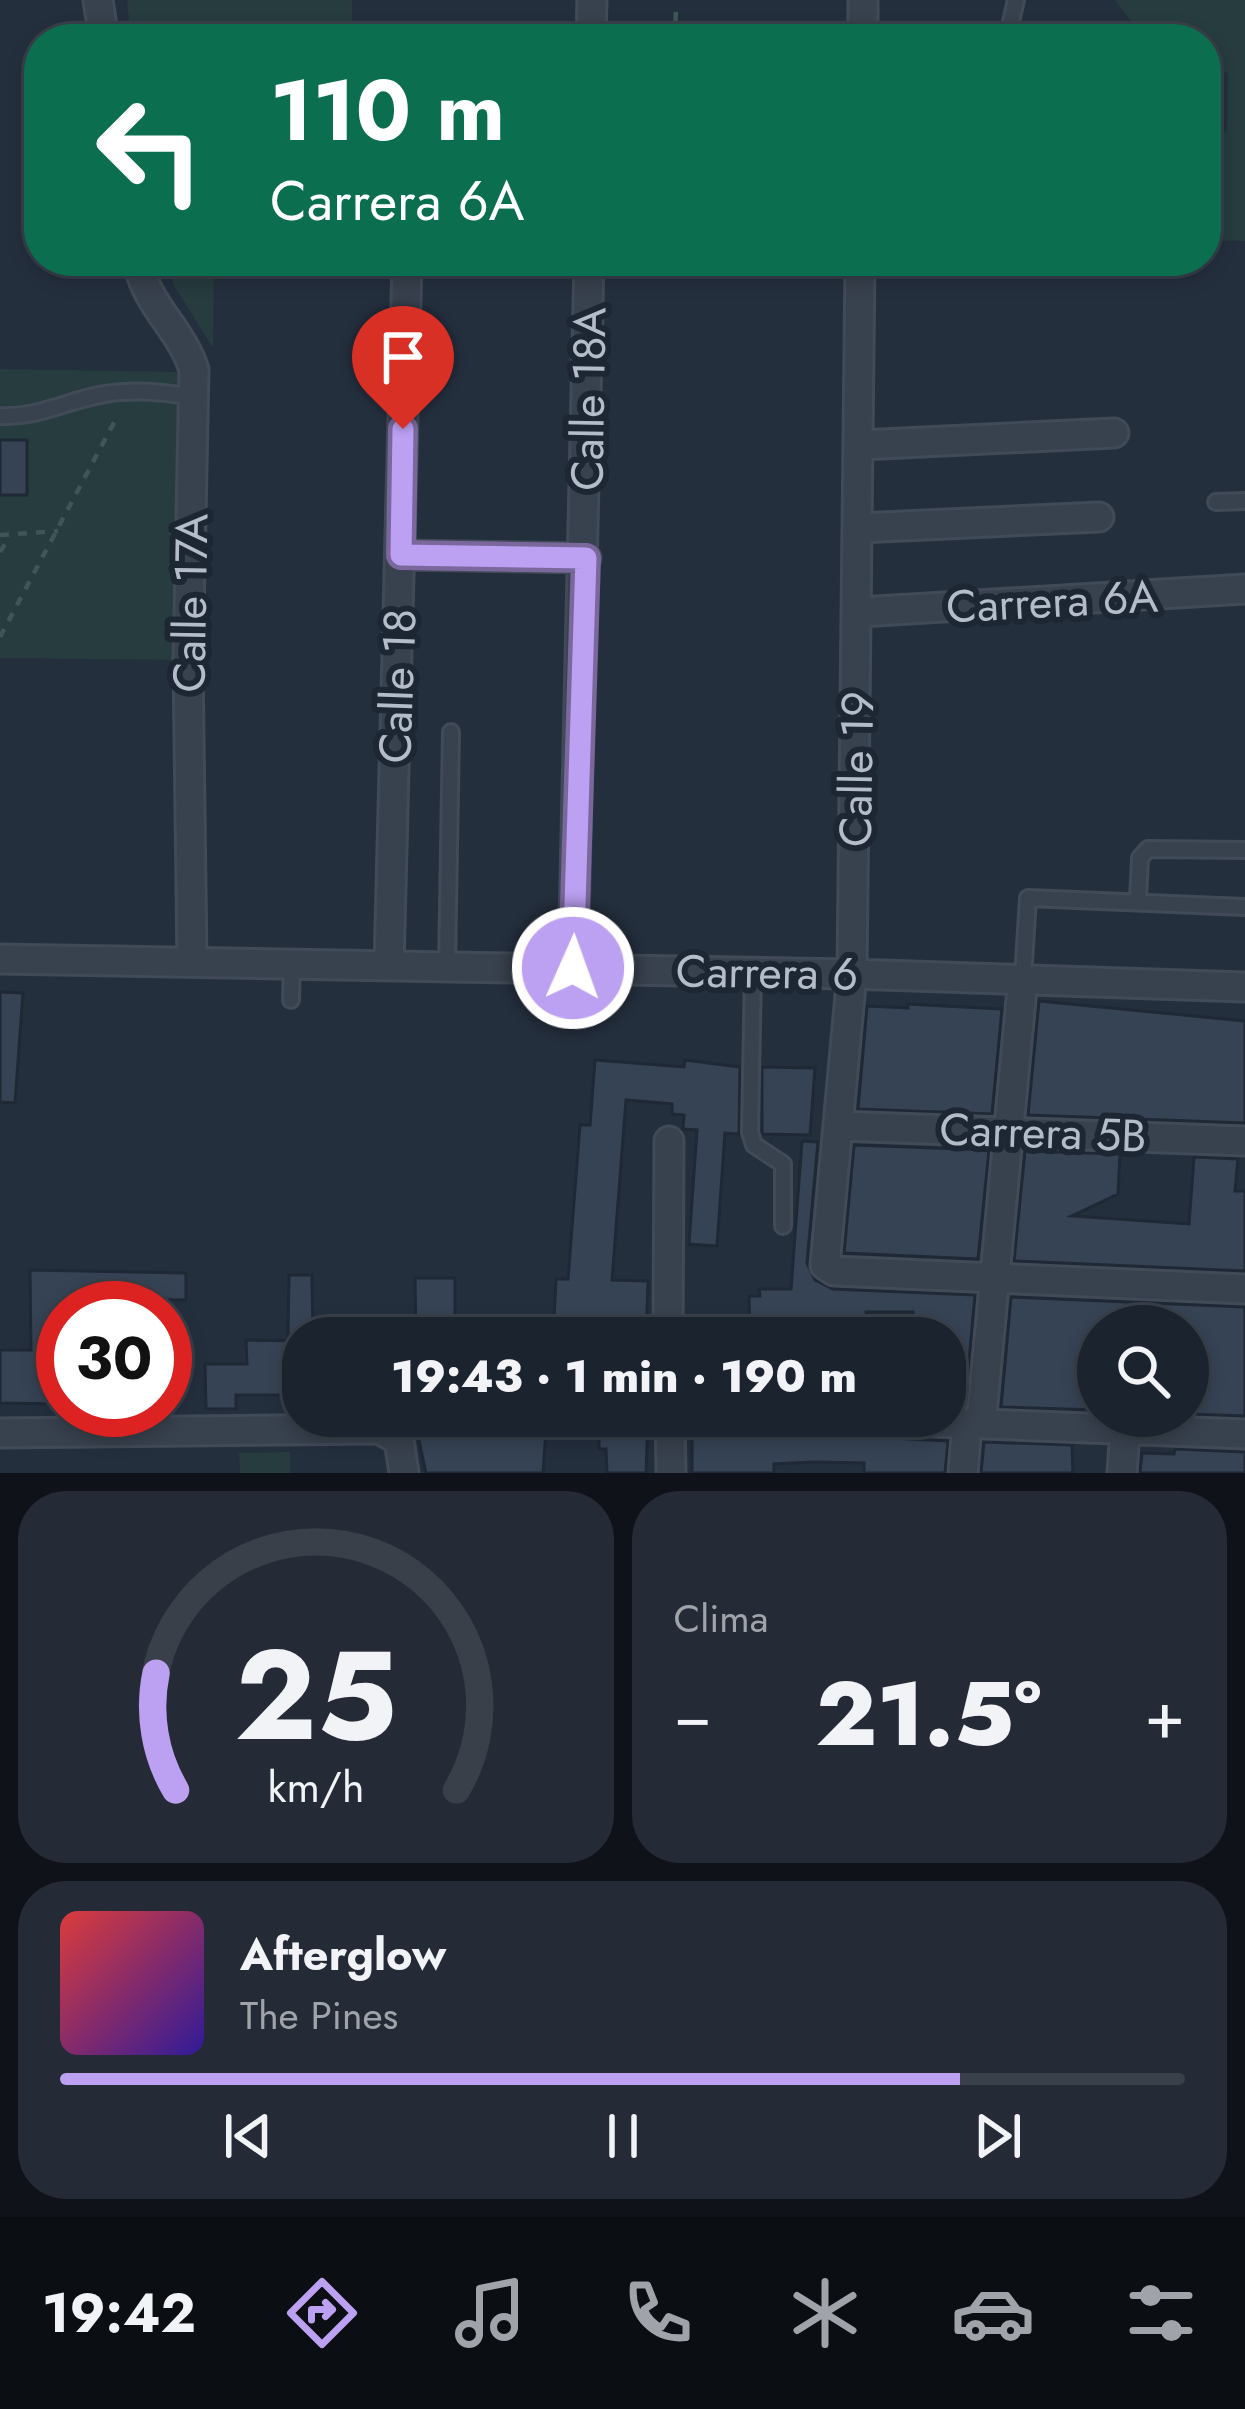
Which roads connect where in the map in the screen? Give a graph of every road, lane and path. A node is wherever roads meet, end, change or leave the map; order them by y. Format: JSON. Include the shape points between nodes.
{"nodes":[{"id":1,"x":676,"y":6,"type":"dead end"},
{"id":2,"x":675,"y":24,"type":"edge"},
{"id":3,"x":143,"y":276,"type":"edge"},
{"id":4,"x":406,"y":276,"type":"edge"},
{"id":5,"x":589,"y":276,"type":"edge"},
{"id":6,"x":860,"y":276,"type":"edge"},
{"id":7,"x":193,"y":397,"type":"junction"},
{"id":8,"x":118,"y":415,"type":"dead end"},
{"id":9,"x":0,"y":416,"type":"edge"},
{"id":10,"x":1114,"y":433,"type":"dead end"},
{"id":11,"x":860,"y":445,"type":"junction"},
{"id":12,"x":1245,"y":501,"type":"edge"},
{"id":13,"x":1216,"y":502,"type":"dead end"},
{"id":14,"x":1099,"y":517,"type":"dead end"},
{"id":15,"x":859,"y":528,"type":"junction"},
{"id":16,"x":58,"y":531,"type":"junction"},
{"id":17,"x":10,"y":534,"type":"junction"},
{"id":18,"x":0,"y":535,"type":"edge"},
{"id":19,"x":0,"y":552,"type":"edge"},
{"id":20,"x":401,"y":555,"type":"junction"},
{"id":21,"x":586,"y":558,"type":"junction"},
{"id":22,"x":1245,"y":589,"type":"edge"},
{"id":23,"x":860,"y":612,"type":"junction"},
{"id":24,"x":0,"y":637,"type":"edge"},
{"id":25,"x":452,"y":732,"type":"dead end"},
{"id":26,"x":1245,"y":850,"type":"edge"},
{"id":27,"x":1138,"y":900,"type":"junction"},
{"id":28,"x":1245,"y":907,"type":"edge"},
{"id":29,"x":0,"y":959,"type":"edge"},
{"id":30,"x":192,"y":961,"type":"junction"},
{"id":31,"x":292,"y":962,"type":"junction"},
{"id":32,"x":447,"y":966,"type":"junction"},
{"id":33,"x":389,"y":967,"type":"junction"},
{"id":34,"x":573,"y":968,"type":"junction"},
{"id":35,"x":753,"y":971,"type":"junction"},
{"id":36,"x":852,"y":974,"type":"junction"},
{"id":37,"x":1023,"y":978,"type":"junction"},
{"id":38,"x":1245,"y":987,"type":"edge"},
{"id":39,"x":291,"y":1000,"type":"dead end"},
{"id":40,"x":840,"y":1126,"type":"junction"},
{"id":41,"x":1011,"y":1130,"type":"junction"},
{"id":42,"x":1245,"y":1141,"type":"edge"},
{"id":43,"x":669,"y":1142,"type":"dead end"},
{"id":44,"x":783,"y":1226,"type":"dead end"},
{"id":45,"x":998,"y":1277,"type":"junction"},
{"id":46,"x":1245,"y":1289,"type":"edge"},
{"id":47,"x":668,"y":1317,"type":"edge"},
{"id":48,"x":966,"y":1424,"type":"edge"},
{"id":49,"x":974,"y":1424,"type":"junction"},
{"id":50,"x":1077,"y":1428,"type":"edge"},
{"id":51,"x":0,"y":1433,"type":"edge"},
{"id":52,"x":1209,"y":1433,"type":"edge"},
{"id":53,"x":1245,"y":1434,"type":"edge"},
{"id":54,"x":670,"y":1437,"type":"edge"},
{"id":55,"x":1125,"y":1437,"type":"edge"},
{"id":56,"x":404,"y":1468,"type":"edge"},
{"id":57,"x":671,"y":1473,"type":"edge"},
{"id":58,"x":963,"y":1473,"type":"edge"},
{"id":59,"x":1122,"y":1473,"type":"edge"}],
"edges":[{"from":1,"to":2,"type":"path"},
{"from":3,"to":7,"type":"street","name":"Calle 17A","via":[[152,306],[190,358]]},
{"from":4,"to":20,"type":"street","name":"Calle 18"},
{"from":5,"to":21,"type":"street","name":"Calle 18A"},
{"from":6,"to":11,"type":"street","name":"Calle 19"},
{"from":7,"to":9,"type":"lane","via":[[131,391],[41,415]]},
{"from":7,"to":30,"type":"street","name":"Calle 17A"},
{"from":8,"to":16,"type":"path"},
{"from":10,"to":11,"type":"street"},
{"from":11,"to":15,"type":"street","name":"Calle 19"},
{"from":12,"to":13,"type":"lane"},
{"from":14,"to":15,"type":"street"},
{"from":15,"to":23,"type":"street","name":"Calle 19"},
{"from":16,"to":17,"type":"path"},
{"from":16,"to":24,"type":"path"},
{"from":17,"to":18,"type":"path"},
{"from":17,"to":19,"type":"path"},
{"from":20,"to":21,"type":"street"},
{"from":20,"to":33,"type":"street","name":"Calle 18"},
{"from":21,"to":34,"type":"street","name":"Calle 18A"},
{"from":22,"to":23,"type":"street","name":"Carrera 6A"},
{"from":23,"to":36,"type":"street","name":"Calle 19"},
{"from":25,"to":32,"type":"lane"},
{"from":26,"to":27,"type":"lane","via":[[1148,849],[1140,858]]},
{"from":27,"to":28,"type":"lane"},
{"from":27,"to":37,"type":"lane","via":[[1028,898]]},
{"from":29,"to":30,"type":"street","name":"Carrera 6"},
{"from":30,"to":31,"type":"street","name":"Carrera 6"},
{"from":31,"to":33,"type":"street","name":"Carrera 6"},
{"from":31,"to":39,"type":"lane"},
{"from":32,"to":33,"type":"street","name":"Carrera 6"},
{"from":32,"to":34,"type":"street","name":"Carrera 6"},
{"from":34,"to":35,"type":"street","name":"Carrera 6"},
{"from":35,"to":36,"type":"street","name":"Carrera 6"},
{"from":35,"to":44,"type":"lane","via":[[749,1132],[783,1164]]},
{"from":36,"to":37,"type":"street","name":"Carrera 6"},
{"from":36,"to":40,"type":"street","name":"Calle 19"},
{"from":37,"to":38,"type":"street","name":"Carrera 6"},
{"from":37,"to":41,"type":"street"},
{"from":40,"to":41,"type":"street","name":"Carrera 5B"},
{"from":40,"to":45,"type":"street","name":"Calle 19","via":[[824,1256],[834,1271]]},
{"from":41,"to":42,"type":"street","name":"Carrera 5B"},
{"from":41,"to":45,"type":"street"},
{"from":43,"to":47,"type":"street"},
{"from":45,"to":46,"type":"street"},
{"from":45,"to":49,"type":"street"},
{"from":48,"to":49,"type":"street"},
{"from":49,"to":50,"type":"street"},
{"from":49,"to":58,"type":"street"},
{"from":51,"to":56,"type":"street","via":[[379,1429],[399,1440]]},
{"from":52,"to":53,"type":"street"},
{"from":54,"to":57,"type":"street"},
{"from":55,"to":59,"type":"street"}]}
